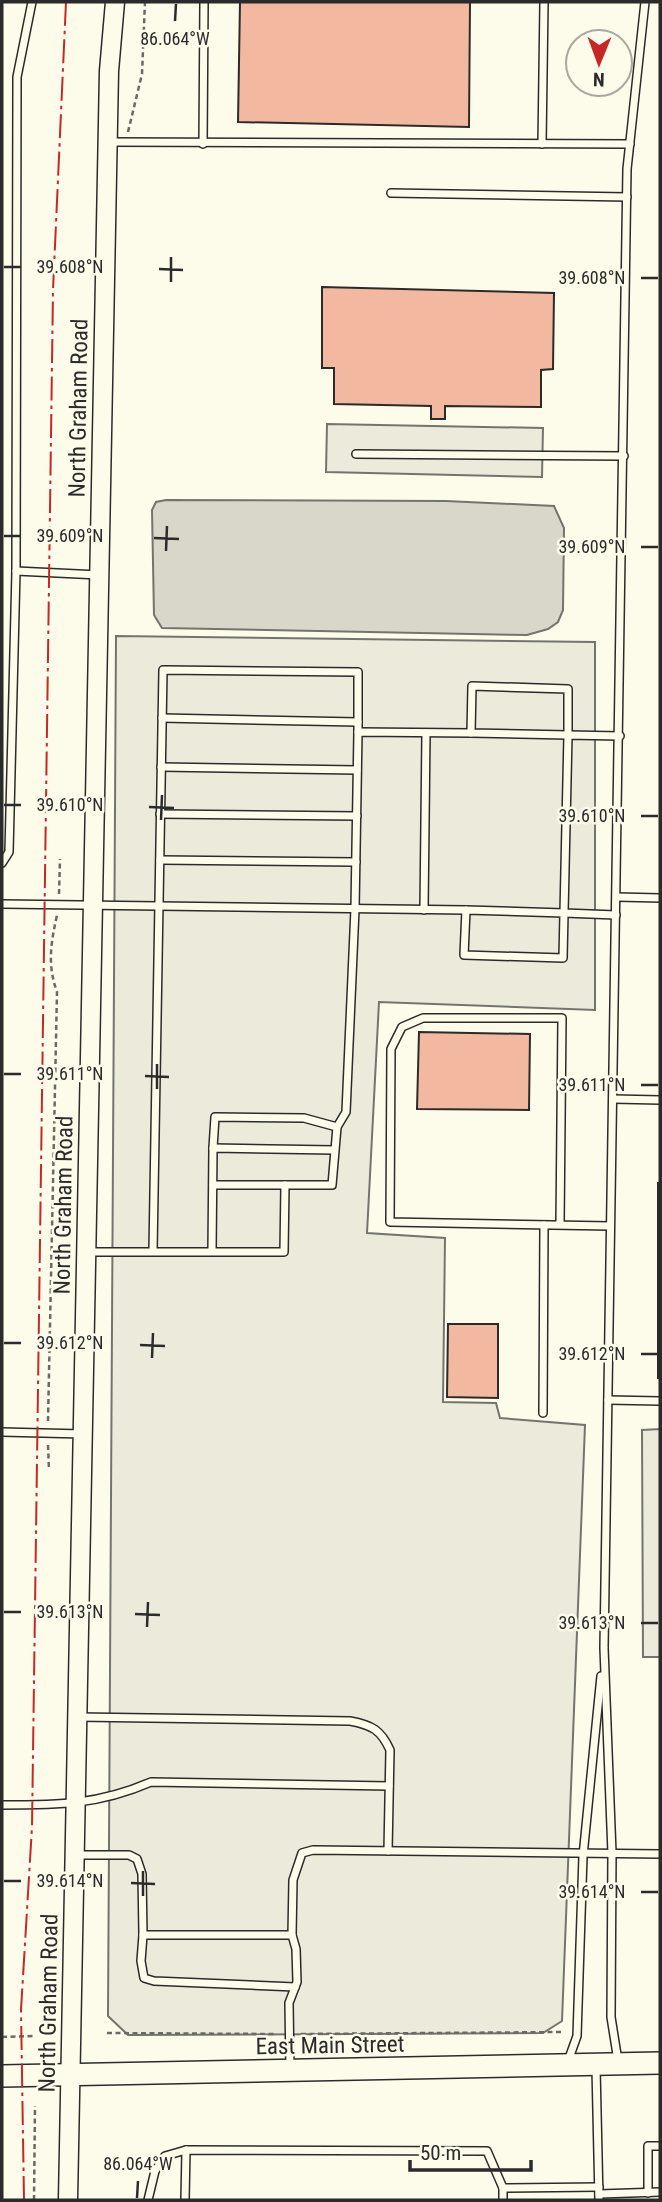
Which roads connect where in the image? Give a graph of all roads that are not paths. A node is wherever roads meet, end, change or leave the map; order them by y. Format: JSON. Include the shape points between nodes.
{"nodes":[{"id":1,"x":32,"y":2,"type":"edge"},
{"id":2,"x":115,"y":2,"type":"edge"},
{"id":3,"x":204,"y":2,"type":"edge"},
{"id":4,"x":544,"y":2,"type":"edge"},
{"id":5,"x":645,"y":2,"type":"edge"},
{"id":6,"x":117,"y":142,"type":"junction"},
{"id":7,"x":203,"y":144,"type":"junction"},
{"id":8,"x":542,"y":144,"type":"junction"},
{"id":9,"x":630,"y":144,"type":"junction"},
{"id":10,"x":391,"y":193,"type":"dead end"},
{"id":11,"x":627,"y":197,"type":"junction"},
{"id":12,"x":356,"y":454,"type":"dead end"},
{"id":13,"x":624,"y":456,"type":"junction"},
{"id":14,"x":16,"y":571,"type":"junction"},
{"id":15,"x":100,"y":575,"type":"junction"},
{"id":16,"x":162,"y":718,"type":"junction"},
{"id":17,"x":358,"y":722,"type":"junction"},
{"id":18,"x":358,"y":732,"type":"junction"},
{"id":19,"x":426,"y":733,"type":"junction"},
{"id":20,"x":471,"y":733,"type":"junction"},
{"id":21,"x":568,"y":735,"type":"junction"},
{"id":22,"x":620,"y":736,"type":"junction"},
{"id":23,"x":161,"y":767,"type":"junction"},
{"id":24,"x":357,"y":770,"type":"junction"},
{"id":25,"x":160,"y":814,"type":"junction"},
{"id":26,"x":357,"y":817,"type":"junction"},
{"id":27,"x":160,"y":860,"type":"junction"},
{"id":28,"x":356,"y":862,"type":"junction"},
{"id":29,"x":2,"y":863,"type":"edge"},
{"id":30,"x":617,"y":897,"type":"junction"},
{"id":31,"x":660,"y":898,"type":"edge"},
{"id":32,"x":2,"y":904,"type":"edge"},
{"id":33,"x":93,"y":905,"type":"junction"},
{"id":34,"x":159,"y":906,"type":"junction"},
{"id":35,"x":355,"y":909,"type":"junction"},
{"id":36,"x":424,"y":910,"type":"junction"},
{"id":37,"x":466,"y":910,"type":"junction"},
{"id":38,"x":564,"y":913,"type":"junction"},
{"id":39,"x":616,"y":915,"type":"junction"},
{"id":40,"x":613,"y":1099,"type":"junction"},
{"id":41,"x":660,"y":1100,"type":"edge"},
{"id":42,"x":337,"y":1127,"type":"junction"},
{"id":43,"x":214,"y":1148,"type":"junction"},
{"id":44,"x":334,"y":1150,"type":"junction"},
{"id":45,"x":213,"y":1185,"type":"junction"},
{"id":46,"x":285,"y":1185,"type":"junction"},
{"id":47,"x":544,"y":1225,"type":"junction"},
{"id":48,"x":560,"y":1225,"type":"junction"},
{"id":49,"x":610,"y":1226,"type":"junction"},
{"id":50,"x":152,"y":1251,"type":"junction"},
{"id":51,"x":212,"y":1251,"type":"junction"},
{"id":52,"x":87,"y":1252,"type":"junction"},
{"id":53,"x":608,"y":1400,"type":"junction"},
{"id":54,"x":660,"y":1401,"type":"edge"},
{"id":55,"x":543,"y":1413,"type":"dead end"},
{"id":56,"x":2,"y":1432,"type":"edge"},
{"id":57,"x":84,"y":1434,"type":"junction"},
{"id":58,"x":604,"y":1648,"type":"junction"},
{"id":59,"x":78,"y":1717,"type":"junction"},
{"id":60,"x":389,"y":1786,"type":"junction"},
{"id":61,"x":2,"y":1805,"type":"edge"},
{"id":62,"x":77,"y":1805,"type":"junction"},
{"id":63,"x":388,"y":1851,"type":"junction"},
{"id":64,"x":583,"y":1853,"type":"junction"},
{"id":65,"x":611,"y":1853,"type":"junction"},
{"id":66,"x":660,"y":1854,"type":"edge"},
{"id":67,"x":76,"y":1855,"type":"junction"},
{"id":68,"x":143,"y":1934,"type":"junction"},
{"id":69,"x":292,"y":1935,"type":"junction"},
{"id":70,"x":295,"y":1987,"type":"junction"},
{"id":71,"x":618,"y":2063,"type":"junction"},
{"id":72,"x":660,"y":2063,"type":"edge"},
{"id":73,"x":567,"y":2064,"type":"junction"},
{"id":74,"x":596,"y":2064,"type":"junction"},
{"id":75,"x":290,"y":2072,"type":"junction"},
{"id":76,"x":2,"y":2076,"type":"edge"},
{"id":77,"x":72,"y":2076,"type":"junction"},
{"id":78,"x":660,"y":2146,"type":"edge"},
{"id":79,"x":186,"y":2150,"type":"junction"},
{"id":80,"x":503,"y":2188,"type":"junction"},
{"id":81,"x":660,"y":2192,"type":"edge"},
{"id":82,"x":648,"y":2193,"type":"junction"},
{"id":83,"x":599,"y":2194,"type":"edge"},
{"id":84,"x":68,"y":2200,"type":"edge"},
{"id":85,"x":148,"y":2200,"type":"edge"},
{"id":86,"x":186,"y":2200,"type":"edge"},
{"id":87,"x":503,"y":2200,"type":"edge"}],
"edges":[{"from":1,"to":14,"type":"lane","via":[[17,77]]},
{"from":2,"to":6,"type":"street","name":"North Graham Road","via":[[109,71]]},
{"from":3,"to":7,"type":"lane"},
{"from":4,"to":8,"type":"lane"},
{"from":5,"to":9,"type":"lane"},
{"from":6,"to":7,"type":"lane"},
{"from":6,"to":15,"type":"street","name":"North Graham Road"},
{"from":7,"to":8,"type":"lane"},
{"from":8,"to":9,"type":"lane"},
{"from":9,"to":11,"type":"lane"},
{"from":10,"to":11,"type":"lane"},
{"from":11,"to":13,"type":"lane"},
{"from":12,"to":13,"type":"lane"},
{"from":13,"to":22,"type":"lane"},
{"from":14,"to":15,"type":"lane"},
{"from":14,"to":29,"type":"lane","via":[[9,852]]},
{"from":15,"to":33,"type":"street","name":"North Graham Road"},
{"from":16,"to":17,"type":"lane"},
{"from":16,"to":17,"type":"lane","via":[[163,670],[358,672]]},
{"from":16,"to":23,"type":"lane"},
{"from":17,"to":18,"type":"lane"},
{"from":18,"to":19,"type":"lane"},
{"from":18,"to":24,"type":"lane"},
{"from":19,"to":20,"type":"lane"},
{"from":19,"to":36,"type":"lane"},
{"from":20,"to":21,"type":"lane"},
{"from":20,"to":21,"type":"lane","via":[[472,686],[568,689]]},
{"from":21,"to":22,"type":"lane"},
{"from":21,"to":38,"type":"lane"},
{"from":22,"to":30,"type":"lane"},
{"from":23,"to":24,"type":"lane"},
{"from":23,"to":25,"type":"lane"},
{"from":24,"to":26,"type":"lane"},
{"from":25,"to":26,"type":"lane"},
{"from":25,"to":27,"type":"lane"},
{"from":26,"to":28,"type":"lane"},
{"from":27,"to":28,"type":"lane"},
{"from":27,"to":34,"type":"lane"},
{"from":28,"to":35,"type":"lane"},
{"from":30,"to":31,"type":"lane"},
{"from":30,"to":39,"type":"lane"},
{"from":32,"to":33,"type":"lane"},
{"from":33,"to":34,"type":"lane"},
{"from":33,"to":52,"type":"street","name":"North Graham Road"},
{"from":34,"to":35,"type":"lane"},
{"from":34,"to":50,"type":"lane"},
{"from":35,"to":36,"type":"lane"},
{"from":35,"to":42,"type":"lane","via":[[346,1112]]},
{"from":36,"to":37,"type":"lane"},
{"from":37,"to":38,"type":"lane"},
{"from":37,"to":38,"type":"lane","via":[[464,955],[563,958]]},
{"from":38,"to":39,"type":"lane"},
{"from":39,"to":40,"type":"lane"},
{"from":40,"to":41,"type":"lane"},
{"from":40,"to":49,"type":"lane"},
{"from":42,"to":43,"type":"lane","via":[[304,1118],[215,1117]]},
{"from":42,"to":44,"type":"lane"},
{"from":43,"to":44,"type":"lane"},
{"from":43,"to":45,"type":"lane"},
{"from":44,"to":46,"type":"lane","via":[[332,1185]]},
{"from":45,"to":46,"type":"lane"},
{"from":45,"to":51,"type":"lane"},
{"from":46,"to":51,"type":"lane","via":[[284,1252]]},
{"from":47,"to":48,"type":"lane"},
{"from":47,"to":48,"type":"lane","via":[[390,1222],[391,1049],[402,1027],[423,1018],[562,1018]]},
{"from":47,"to":55,"type":"lane"},
{"from":48,"to":49,"type":"lane"},
{"from":49,"to":53,"type":"lane"},
{"from":50,"to":51,"type":"lane"},
{"from":50,"to":52,"type":"lane"},
{"from":52,"to":57,"type":"street","name":"North Graham Road"},
{"from":53,"to":54,"type":"lane"},
{"from":53,"to":58,"type":"lane"},
{"from":56,"to":57,"type":"lane"},
{"from":57,"to":59,"type":"street","name":"North Graham Road"},
{"from":58,"to":64,"type":"lane"},
{"from":58,"to":65,"type":"lane"},
{"from":59,"to":60,"type":"lane","via":[[372,1725],[390,1750]]},
{"from":59,"to":62,"type":"street","name":"North Graham Road"},
{"from":60,"to":62,"type":"lane","via":[[151,1782]]},
{"from":60,"to":63,"type":"lane"},
{"from":61,"to":62,"type":"lane"},
{"from":62,"to":67,"type":"street","name":"North Graham Road"},
{"from":63,"to":64,"type":"lane"},
{"from":63,"to":69,"type":"lane","via":[[302,1853],[293,1880]]},
{"from":64,"to":65,"type":"lane"},
{"from":64,"to":73,"type":"lane","via":[[577,2036]]},
{"from":65,"to":66,"type":"lane"},
{"from":65,"to":71,"type":"lane","via":[[611,2017]]},
{"from":67,"to":68,"type":"lane","via":[[137,1858],[142,1874]]},
{"from":67,"to":77,"type":"street","name":"North Graham Road"},
{"from":68,"to":69,"type":"lane"},
{"from":68,"to":70,"type":"lane","via":[[144,1978]]},
{"from":69,"to":70,"type":"lane"},
{"from":70,"to":75,"type":"lane","via":[[289,2003]]},
{"from":71,"to":72,"type":"main road","name":"East Main Street"},
{"from":71,"to":74,"type":"main road","name":"East Main Street"},
{"from":73,"to":74,"type":"main road","name":"East Main Street"},
{"from":73,"to":75,"type":"main road","name":"East Main Street"},
{"from":74,"to":83,"type":"lane"},
{"from":75,"to":77,"type":"main road","name":"East Main Street"},
{"from":76,"to":77,"type":"main road","name":"East Main Street"},
{"from":77,"to":84,"type":"street","name":"North Graham Road"},
{"from":78,"to":82,"type":"lane","via":[[648,2146]]},
{"from":79,"to":80,"type":"lane","via":[[487,2151]]},
{"from":79,"to":85,"type":"lane","via":[[165,2156],[155,2171]]},
{"from":79,"to":86,"type":"lane"},
{"from":80,"to":83,"type":"lane"},
{"from":80,"to":87,"type":"lane"},
{"from":81,"to":82,"type":"lane"},
{"from":82,"to":83,"type":"lane"}]}
